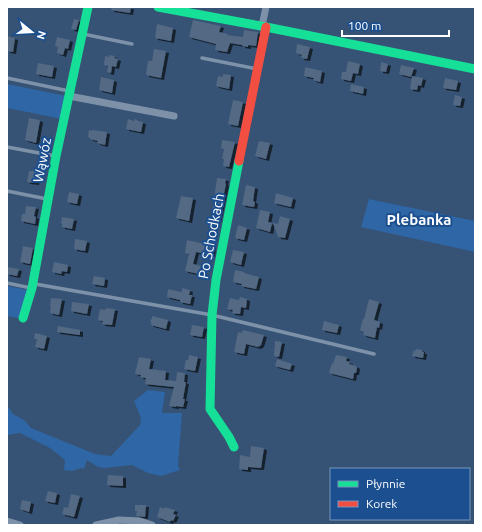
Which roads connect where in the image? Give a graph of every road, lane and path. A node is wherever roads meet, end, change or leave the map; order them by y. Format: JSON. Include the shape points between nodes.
{"nodes":[{"id":1,"x":88,"y":7,"type":"edge"},
{"id":2,"x":158,"y":7,"type":"edge"},
{"id":3,"x":266,"y":7,"type":"edge"},
{"id":4,"x":264,"y":26,"type":"junction"},
{"id":5,"x":82,"y":34,"type":"junction"},
{"id":6,"x":132,"y":44,"type":"dead end"},
{"id":7,"x":202,"y":58,"type":"dead end"},
{"id":8,"x":475,"y":69,"type":"edge"},
{"id":9,"x":258,"y":70,"type":"junction"},
{"id":10,"x":7,"y":78,"type":"edge"},
{"id":11,"x":69,"y":94,"type":"junction"},
{"id":12,"x":174,"y":116,"type":"dead end"},
{"id":13,"x":7,"y":147,"type":"edge"},
{"id":14,"x":56,"y":156,"type":"junction"},
{"id":15,"x":7,"y":191,"type":"edge"},
{"id":16,"x":48,"y":199,"type":"junction"},
{"id":17,"x":7,"y":283,"type":"edge"},
{"id":18,"x":32,"y":286,"type":"junction"},
{"id":19,"x":212,"y":315,"type":"junction"},
{"id":20,"x":23,"y":318,"type":"dead end"},
{"id":21,"x":374,"y":354,"type":"dead end"},
{"id":22,"x":234,"y":447,"type":"dead end"},
{"id":23,"x":7,"y":522,"type":"edge"},
{"id":24,"x":20,"y":525,"type":"edge"},
{"id":25,"x":96,"y":525,"type":"edge"},
{"id":26,"x":152,"y":525,"type":"edge"}],
"edges":[{"from":1,"to":5,"type":"street","name":"Wąwóz"},
{"from":2,"to":4,"type":"street"},
{"from":3,"to":4,"type":"street","name":"Po Schodkach"},
{"from":4,"to":8,"type":"street"},
{"from":4,"to":9,"type":"street","name":"Po Schodkach"},
{"from":5,"to":6,"type":"lane"},
{"from":5,"to":11,"type":"street","name":"Wąwóz"},
{"from":7,"to":9,"type":"lane"},
{"from":9,"to":19,"type":"street","name":"Po Schodkach","via":[[221,253]]},
{"from":10,"to":11,"type":"lane"},
{"from":11,"to":12,"type":"street"},
{"from":11,"to":14,"type":"street","name":"Wąwóz"},
{"from":13,"to":14,"type":"lane"},
{"from":14,"to":16,"type":"street","name":"Wąwóz"},
{"from":15,"to":16,"type":"lane"},
{"from":16,"to":18,"type":"street","name":"Wąwóz"},
{"from":17,"to":18,"type":"lane"},
{"from":18,"to":19,"type":"lane"},
{"from":18,"to":20,"type":"street","name":"Wąwóz"},
{"from":19,"to":21,"type":"lane"},
{"from":19,"to":22,"type":"street","name":"Po Schodkach","via":[[210,409]]},
{"from":23,"to":24,"type":"street"},
{"from":25,"to":26,"type":"street","via":[[119,520],[140,521]]}]}
